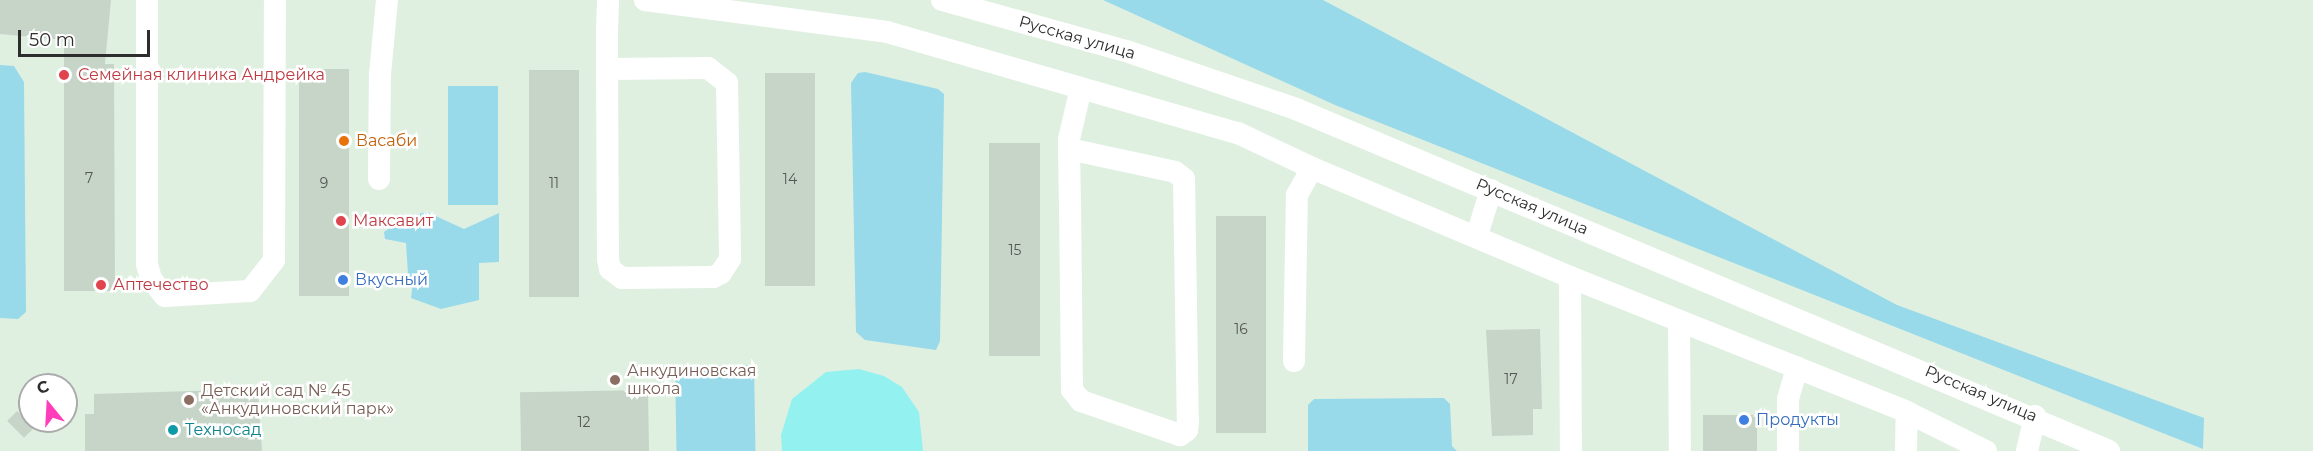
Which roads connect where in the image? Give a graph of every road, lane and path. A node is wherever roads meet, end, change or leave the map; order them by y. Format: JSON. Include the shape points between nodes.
{"nodes":[{"id":1,"x":147,"y":0,"type":"edge"},
{"id":2,"x":275,"y":0,"type":"edge"},
{"id":3,"x":387,"y":0,"type":"edge"},
{"id":4,"x":608,"y":0,"type":"edge"},
{"id":5,"x":645,"y":0,"type":"edge"},
{"id":6,"x":942,"y":0,"type":"edge"},
{"id":7,"x":607,"y":69,"type":"junction"},
{"id":8,"x":1081,"y":88,"type":"junction"},
{"id":9,"x":1069,"y":149,"type":"junction"},
{"id":10,"x":1312,"y":168,"type":"junction"},
{"id":11,"x":379,"y":179,"type":"dead end"},
{"id":12,"x":1491,"y":190,"type":"junction"},
{"id":13,"x":1477,"y":235,"type":"junction"},
{"id":14,"x":1570,"y":277,"type":"junction"},
{"id":15,"x":1679,"y":322,"type":"junction"},
{"id":16,"x":1294,"y":361,"type":"dead end"},
{"id":17,"x":1797,"y":367,"type":"junction"},
{"id":18,"x":1907,"y":412,"type":"junction"},
{"id":19,"x":2035,"y":416,"type":"junction"},
{"id":20,"x":1570,"y":451,"type":"edge"},
{"id":21,"x":1680,"y":451,"type":"edge"},
{"id":22,"x":1788,"y":451,"type":"edge"},
{"id":23,"x":1906,"y":451,"type":"edge"},
{"id":24,"x":1986,"y":451,"type":"edge"},
{"id":25,"x":2027,"y":451,"type":"edge"},
{"id":26,"x":2109,"y":451,"type":"edge"}],
"edges":[{"from":1,"to":2,"type":"street","via":[[147,264],[151,279],[165,296],[250,291],[274,260]]},
{"from":3,"to":11,"type":"street","via":[[380,74]]},
{"from":4,"to":7,"type":"street"},
{"from":5,"to":8,"type":"street","via":[[887,32]]},
{"from":6,"to":12,"type":"street","name":"Русская улица","via":[[1126,51],[1285,105]]},
{"from":7,"to":7,"type":"street","via":[[708,68],[727,83],[730,259],[721,273],[712,277],[622,278],[610,269]]},
{"from":8,"to":9,"type":"street"},
{"from":8,"to":10,"type":"street","via":[[1238,133]]},
{"from":9,"to":9,"type":"street","via":[[1072,390],[1081,401],[1180,435],[1187,430],[1188,421],[1184,179],[1175,172]]},
{"from":10,"to":13,"type":"street"},
{"from":10,"to":16,"type":"street","via":[[1297,195]]},
{"from":12,"to":13,"type":"street"},
{"from":12,"to":19,"type":"street","name":"Русская улица"},
{"from":13,"to":14,"type":"street"},
{"from":14,"to":15,"type":"street"},
{"from":14,"to":20,"type":"street"},
{"from":15,"to":17,"type":"street"},
{"from":15,"to":21,"type":"street"},
{"from":17,"to":18,"type":"street"},
{"from":17,"to":22,"type":"street","via":[[1788,399]]},
{"from":18,"to":23,"type":"street"},
{"from":18,"to":24,"type":"street"},
{"from":19,"to":25,"type":"street"},
{"from":19,"to":26,"type":"street","name":"Русская улица"}]}
